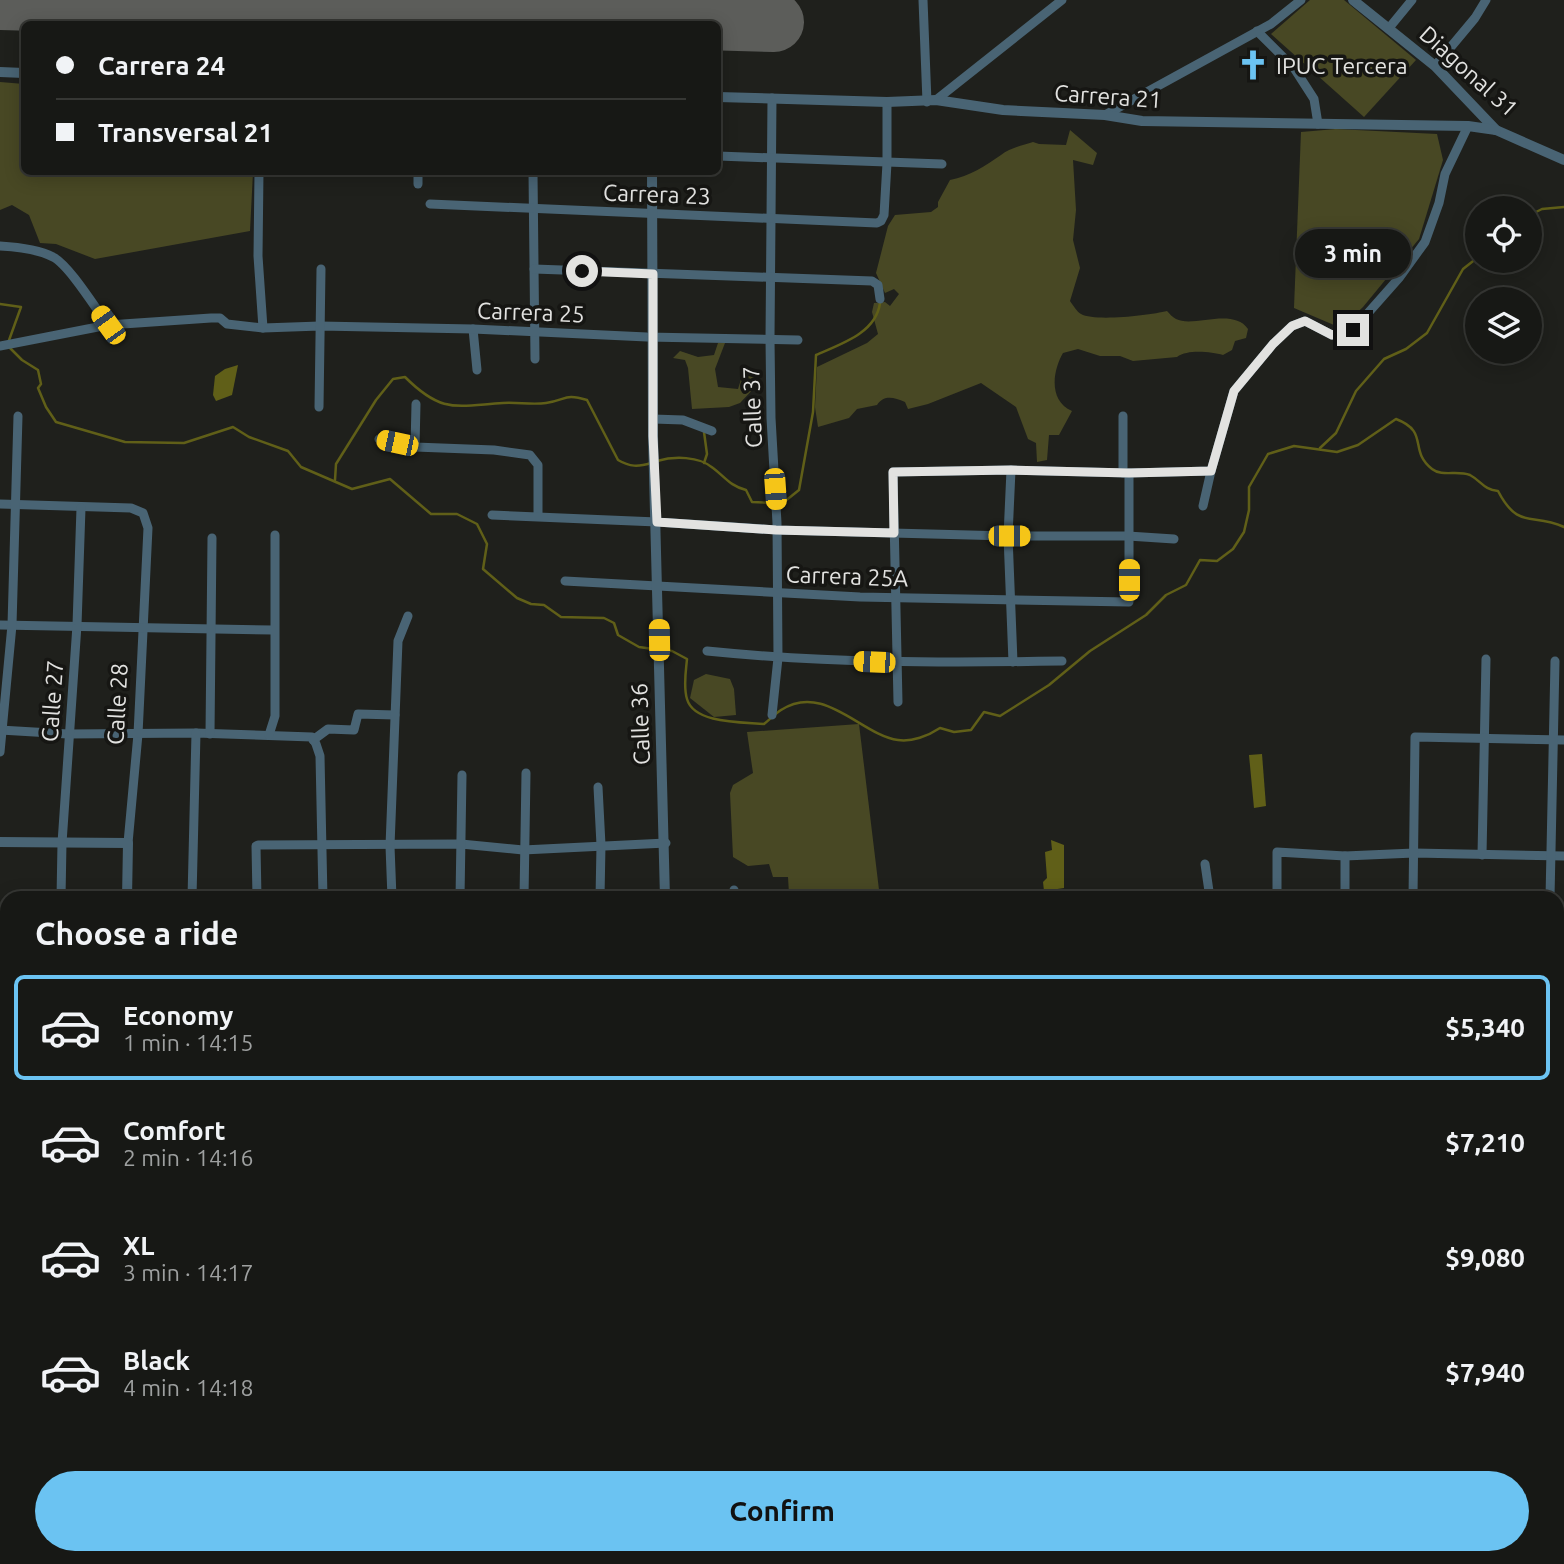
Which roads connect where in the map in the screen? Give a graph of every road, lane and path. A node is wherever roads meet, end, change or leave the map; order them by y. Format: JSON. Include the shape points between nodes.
{"nodes":[{"id":1,"x":923,"y":0,"type":"edge"},
{"id":2,"x":1062,"y":0,"type":"edge"},
{"id":3,"x":1301,"y":0,"type":"edge"},
{"id":4,"x":1353,"y":0,"type":"edge"},
{"id":5,"x":1412,"y":0,"type":"edge"},
{"id":6,"x":1486,"y":0,"type":"edge"},
{"id":7,"x":1389,"y":28,"type":"junction"},
{"id":8,"x":1257,"y":31,"type":"junction"},
{"id":9,"x":1435,"y":66,"type":"junction"},
{"id":10,"x":0,"y":72,"type":"edge"},
{"id":11,"x":21,"y":73,"type":"edge"},
{"id":12,"x":721,"y":97,"type":"edge"},
{"id":13,"x":772,"y":97,"type":"junction"},
{"id":14,"x":931,"y":101,"type":"junction"},
{"id":15,"x":887,"y":102,"type":"junction"},
{"id":16,"x":1105,"y":115,"type":"junction"},
{"id":17,"x":1318,"y":124,"type":"junction"},
{"id":18,"x":1468,"y":126,"type":"junction"},
{"id":19,"x":1496,"y":130,"type":"junction"},
{"id":20,"x":721,"y":156,"type":"edge"},
{"id":21,"x":770,"y":158,"type":"junction"},
{"id":22,"x":1564,"y":160,"type":"edge"},
{"id":23,"x":887,"y":163,"type":"junction"},
{"id":24,"x":942,"y":164,"type":"dead end"},
{"id":25,"x":259,"y":175,"type":"edge"},
{"id":26,"x":418,"y":175,"type":"edge"},
{"id":27,"x":533,"y":175,"type":"edge"},
{"id":28,"x":652,"y":175,"type":"edge"},
{"id":29,"x":418,"y":184,"type":"dead end"},
{"id":30,"x":430,"y":204,"type":"dead end"},
{"id":31,"x":534,"y":209,"type":"junction"},
{"id":32,"x":653,"y":212,"type":"junction"},
{"id":33,"x":771,"y":218,"type":"junction"},
{"id":34,"x":0,"y":246,"type":"edge"},
{"id":35,"x":321,"y":269,"type":"dead end"},
{"id":36,"x":534,"y":269,"type":"junction"},
{"id":37,"x":653,"y":274,"type":"junction"},
{"id":38,"x":770,"y":278,"type":"junction"},
{"id":39,"x":880,"y":299,"type":"dead end"},
{"id":40,"x":108,"y":325,"type":"junction"},
{"id":41,"x":320,"y":326,"type":"junction"},
{"id":42,"x":263,"y":328,"type":"junction"},
{"id":43,"x":473,"y":329,"type":"junction"},
{"id":44,"x":534,"y":330,"type":"junction"},
{"id":45,"x":654,"y":337,"type":"junction"},
{"id":46,"x":770,"y":339,"type":"junction"},
{"id":47,"x":798,"y":340,"type":"dead end"},
{"id":48,"x":0,"y":346,"type":"edge"},
{"id":49,"x":535,"y":359,"type":"dead end"},
{"id":50,"x":477,"y":370,"type":"dead end"},
{"id":51,"x":416,"y":404,"type":"dead end"},
{"id":52,"x":319,"y":407,"type":"dead end"},
{"id":53,"x":18,"y":416,"type":"dead end"},
{"id":54,"x":1123,"y":416,"type":"dead end"},
{"id":55,"x":653,"y":419,"type":"junction"},
{"id":56,"x":712,"y":431,"type":"dead end"},
{"id":57,"x":379,"y":439,"type":"dead end"},
{"id":58,"x":415,"y":447,"type":"junction"},
{"id":59,"x":1011,"y":470,"type":"junction"},
{"id":60,"x":1211,"y":471,"type":"junction"},
{"id":61,"x":1126,"y":473,"type":"junction"},
{"id":62,"x":0,"y":504,"type":"edge"},
{"id":63,"x":15,"y":505,"type":"junction"},
{"id":64,"x":1203,"y":506,"type":"dead end"},
{"id":65,"x":80,"y":508,"type":"junction"},
{"id":66,"x":492,"y":515,"type":"dead end"},
{"id":67,"x":538,"y":516,"type":"junction"},
{"id":68,"x":657,"y":522,"type":"junction"},
{"id":69,"x":777,"y":527,"type":"junction"},
{"id":70,"x":894,"y":533,"type":"junction"},
{"id":71,"x":275,"y":535,"type":"dead end"},
{"id":72,"x":1009,"y":536,"type":"junction"},
{"id":73,"x":1128,"y":536,"type":"junction"},
{"id":74,"x":212,"y":538,"type":"dead end"},
{"id":75,"x":1174,"y":539,"type":"dead end"},
{"id":76,"x":565,"y":581,"type":"dead end"},
{"id":77,"x":659,"y":588,"type":"junction"},
{"id":78,"x":777,"y":593,"type":"junction"},
{"id":79,"x":895,"y":598,"type":"junction"},
{"id":80,"x":1010,"y":598,"type":"junction"},
{"id":81,"x":408,"y":616,"type":"dead end"},
{"id":82,"x":0,"y":625,"type":"edge"},
{"id":83,"x":12,"y":625,"type":"junction"},
{"id":84,"x":77,"y":625,"type":"junction"},
{"id":85,"x":142,"y":628,"type":"junction"},
{"id":86,"x":212,"y":628,"type":"junction"},
{"id":87,"x":273,"y":630,"type":"junction"},
{"id":88,"x":707,"y":651,"type":"dead end"},
{"id":89,"x":778,"y":658,"type":"junction"},
{"id":90,"x":1486,"y":659,"type":"dead end"},
{"id":91,"x":1062,"y":661,"type":"dead end"},
{"id":92,"x":1555,"y":661,"type":"dead end"},
{"id":93,"x":898,"y":662,"type":"junction"},
{"id":94,"x":1013,"y":662,"type":"junction"},
{"id":95,"x":898,"y":702,"type":"dead end"},
{"id":96,"x":395,"y":715,"type":"junction"},
{"id":97,"x":772,"y":715,"type":"dead end"},
{"id":98,"x":1,"y":731,"type":"edge"},
{"id":99,"x":196,"y":733,"type":"junction"},
{"id":100,"x":68,"y":734,"type":"junction"},
{"id":101,"x":138,"y":734,"type":"junction"},
{"id":102,"x":210,"y":734,"type":"junction"},
{"id":103,"x":269,"y":734,"type":"junction"},
{"id":104,"x":1484,"y":739,"type":"junction"},
{"id":105,"x":1559,"y":739,"type":"edge"},
{"id":106,"x":315,"y":742,"type":"junction"},
{"id":107,"x":0,"y":752,"type":"edge"},
{"id":108,"x":526,"y":773,"type":"dead end"},
{"id":109,"x":462,"y":775,"type":"dead end"},
{"id":110,"x":598,"y":787,"type":"dead end"},
{"id":111,"x":0,"y":842,"type":"edge"},
{"id":112,"x":62,"y":843,"type":"junction"},
{"id":113,"x":128,"y":843,"type":"junction"},
{"id":114,"x":666,"y":843,"type":"junction"},
{"id":115,"x":461,"y":844,"type":"junction"},
{"id":116,"x":601,"y":845,"type":"junction"},
{"id":117,"x":321,"y":846,"type":"junction"},
{"id":118,"x":390,"y":846,"type":"junction"},
{"id":119,"x":523,"y":850,"type":"junction"},
{"id":120,"x":1414,"y":853,"type":"junction"},
{"id":121,"x":1482,"y":855,"type":"junction"},
{"id":122,"x":1345,"y":856,"type":"junction"},
{"id":123,"x":1550,"y":856,"type":"junction"},
{"id":124,"x":1564,"y":856,"type":"edge"},
{"id":125,"x":1205,"y":864,"type":"dead end"},
{"id":126,"x":61,"y":891,"type":"edge"},
{"id":127,"x":127,"y":891,"type":"edge"},
{"id":128,"x":192,"y":891,"type":"edge"},
{"id":129,"x":257,"y":891,"type":"edge"},
{"id":130,"x":323,"y":891,"type":"edge"},
{"id":131,"x":392,"y":891,"type":"edge"},
{"id":132,"x":460,"y":891,"type":"edge"},
{"id":133,"x":524,"y":891,"type":"edge"},
{"id":134,"x":600,"y":891,"type":"edge"},
{"id":135,"x":665,"y":891,"type":"edge"},
{"id":136,"x":1209,"y":891,"type":"edge"},
{"id":137,"x":1277,"y":891,"type":"edge"},
{"id":138,"x":1345,"y":891,"type":"edge"},
{"id":139,"x":1413,"y":891,"type":"edge"},
{"id":140,"x":1550,"y":891,"type":"edge"}],
"edges":[{"from":1,"to":14,"type":"street"},
{"from":2,"to":14,"type":"street"},
{"from":3,"to":8,"type":"street"},
{"from":4,"to":7,"type":"street","name":"Diagonal 31"},
{"from":5,"to":7,"type":"street"},
{"from":6,"to":9,"type":"street"},
{"from":7,"to":9,"type":"street","name":"Diagonal 31"},
{"from":8,"to":16,"type":"street"},
{"from":8,"to":17,"type":"street","via":[[1294,68],[1314,99]]},
{"from":9,"to":19,"type":"street","name":"Diagonal 31"},
{"from":10,"to":11,"type":"street"},
{"from":12,"to":13,"type":"street","name":"Carrera 21"},
{"from":13,"to":15,"type":"street","name":"Carrera 21"},
{"from":13,"to":21,"type":"street","name":"Calle 37"},
{"from":14,"to":15,"type":"street","name":"Carrera 21"},
{"from":14,"to":16,"type":"street","name":"Carrera 21"},
{"from":15,"to":23,"type":"street"},
{"from":16,"to":17,"type":"street","name":"Carrera 21","via":[[1142,121]]},
{"from":17,"to":18,"type":"street","name":"Carrera 21"},
{"from":18,"to":19,"type":"street","name":"Carrera 21"},
{"from":18,"to":60,"type":"street","via":[[1445,174],[1425,242],[1399,278],[1353,330],[1332,335],[1298,322],[1273,344],[1234,391]]},
{"from":19,"to":22,"type":"street","name":"Diagonal 31"},
{"from":20,"to":21,"type":"street"},
{"from":21,"to":23,"type":"street"},
{"from":21,"to":33,"type":"street","name":"Calle 37"},
{"from":23,"to":24,"type":"street"},
{"from":23,"to":33,"type":"street","name":"Carrera 23","via":[[884,218],[877,223]]},
{"from":25,"to":42,"type":"street"},
{"from":26,"to":29,"type":"street"},
{"from":27,"to":31,"type":"street"},
{"from":28,"to":32,"type":"street","name":"Calle 36"},
{"from":30,"to":31,"type":"street","name":"Carrera 23"},
{"from":31,"to":32,"type":"street","name":"Carrera 23"},
{"from":31,"to":36,"type":"street"},
{"from":32,"to":33,"type":"street","name":"Carrera 23"},
{"from":32,"to":37,"type":"street","name":"Calle 36"},
{"from":33,"to":38,"type":"street","name":"Calle 37"},
{"from":34,"to":40,"type":"street","via":[[55,257]]},
{"from":35,"to":41,"type":"street"},
{"from":36,"to":37,"type":"street"},
{"from":36,"to":44,"type":"street"},
{"from":37,"to":38,"type":"street"},
{"from":37,"to":45,"type":"street","name":"Calle 36"},
{"from":38,"to":39,"type":"street","via":[[872,281],[878,285]]},
{"from":38,"to":46,"type":"street","name":"Calle 37"},
{"from":40,"to":42,"type":"street","name":"Carrera 25","via":[[219,318],[227,324]]},
{"from":40,"to":48,"type":"street","name":"Carrera 25"},
{"from":41,"to":42,"type":"street","name":"Carrera 25"},
{"from":41,"to":43,"type":"street","name":"Carrera 25"},
{"from":41,"to":52,"type":"street"},
{"from":43,"to":44,"type":"street","name":"Carrera 25"},
{"from":43,"to":50,"type":"street"},
{"from":44,"to":45,"type":"street","name":"Carrera 25"},
{"from":44,"to":49,"type":"street"},
{"from":45,"to":46,"type":"street","name":"Carrera 25"},
{"from":45,"to":55,"type":"street","name":"Calle 36"},
{"from":46,"to":47,"type":"street","name":"Carrera 25"},
{"from":46,"to":69,"type":"street","name":"Calle 37"},
{"from":51,"to":58,"type":"street"},
{"from":53,"to":63,"type":"street"},
{"from":54,"to":61,"type":"street"},
{"from":55,"to":56,"type":"street","via":[[684,419]]},
{"from":55,"to":68,"type":"street","name":"Calle 36"},
{"from":57,"to":58,"type":"street"},
{"from":58,"to":67,"type":"street","via":[[530,455],[538,465]]},
{"from":59,"to":61,"type":"street"},
{"from":59,"to":70,"type":"street","via":[[893,472]]},
{"from":59,"to":72,"type":"street"},
{"from":60,"to":61,"type":"street"},
{"from":60,"to":64,"type":"street"},
{"from":61,"to":73,"type":"street"},
{"from":62,"to":63,"type":"street"},
{"from":63,"to":65,"type":"street"},
{"from":63,"to":83,"type":"street"},
{"from":65,"to":84,"type":"street","name":"Calle 27"},
{"from":65,"to":85,"type":"street","name":"Calle 28","via":[[131,508],[144,513],[148,528]]},
{"from":66,"to":67,"type":"street"},
{"from":67,"to":68,"type":"street"},
{"from":68,"to":69,"type":"street"},
{"from":68,"to":77,"type":"street","name":"Calle 36"},
{"from":69,"to":70,"type":"street"},
{"from":69,"to":78,"type":"street","name":"Calle 37"},
{"from":70,"to":72,"type":"street"},
{"from":70,"to":79,"type":"street"},
{"from":71,"to":87,"type":"street"},
{"from":72,"to":73,"type":"street"},
{"from":72,"to":80,"type":"street"},
{"from":73,"to":75,"type":"street"},
{"from":73,"to":80,"type":"street","name":"Carrera 25A","via":[[1129,602]]},
{"from":74,"to":86,"type":"street"},
{"from":76,"to":77,"type":"street","name":"Carrera 25A"},
{"from":77,"to":78,"type":"street","name":"Carrera 25A"},
{"from":77,"to":114,"type":"street","name":"Calle 36"},
{"from":78,"to":79,"type":"street","name":"Carrera 25A"},
{"from":78,"to":89,"type":"street","name":"Calle 37"},
{"from":79,"to":80,"type":"street","name":"Carrera 25A"},
{"from":79,"to":93,"type":"street"},
{"from":80,"to":94,"type":"street"},
{"from":81,"to":96,"type":"street","via":[[398,641]]},
{"from":82,"to":83,"type":"street"},
{"from":83,"to":84,"type":"street"},
{"from":83,"to":98,"type":"street"},
{"from":84,"to":85,"type":"street"},
{"from":84,"to":100,"type":"street","name":"Calle 27"},
{"from":85,"to":86,"type":"street"},
{"from":85,"to":101,"type":"street","name":"Calle 28"},
{"from":86,"to":87,"type":"street"},
{"from":86,"to":102,"type":"street"},
{"from":87,"to":103,"type":"street","via":[[275,716]]},
{"from":88,"to":89,"type":"street"},
{"from":89,"to":93,"type":"street"},
{"from":89,"to":97,"type":"street","name":"Calle 37"},
{"from":90,"to":104,"type":"street"},
{"from":91,"to":94,"type":"street"},
{"from":92,"to":105,"type":"street"},
{"from":93,"to":94,"type":"street"},
{"from":93,"to":95,"type":"street"},
{"from":96,"to":106,"type":"street","via":[[358,713],[354,730],[328,729]]},
{"from":96,"to":118,"type":"street"},
{"from":98,"to":100,"type":"street"},
{"from":98,"to":107,"type":"street"},
{"from":99,"to":101,"type":"street"},
{"from":99,"to":102,"type":"street"},
{"from":99,"to":128,"type":"street"},
{"from":100,"to":101,"type":"street"},
{"from":100,"to":112,"type":"street","name":"Calle 27"},
{"from":101,"to":113,"type":"street","name":"Calle 28"},
{"from":102,"to":103,"type":"street"},
{"from":103,"to":106,"type":"street","via":[[303,735]]},
{"from":104,"to":105,"type":"street"},
{"from":104,"to":120,"type":"street","via":[[1415,737]]},
{"from":104,"to":121,"type":"street"},
{"from":105,"to":123,"type":"street"},
{"from":106,"to":117,"type":"street","via":[[320,756]]},
{"from":108,"to":119,"type":"street"},
{"from":109,"to":115,"type":"street"},
{"from":110,"to":116,"type":"street"},
{"from":111,"to":112,"type":"street"},
{"from":112,"to":113,"type":"street"},
{"from":112,"to":126,"type":"street","name":"Calle 27"},
{"from":113,"to":127,"type":"street","name":"Calle 28"},
{"from":114,"to":116,"type":"street"},
{"from":114,"to":135,"type":"street","name":"Calle 36"},
{"from":115,"to":118,"type":"street"},
{"from":115,"to":119,"type":"street"},
{"from":115,"to":132,"type":"street"},
{"from":116,"to":119,"type":"street"},
{"from":116,"to":134,"type":"street"},
{"from":117,"to":118,"type":"street"},
{"from":117,"to":129,"type":"street","via":[[256,846]]},
{"from":117,"to":130,"type":"street"},
{"from":118,"to":131,"type":"street"},
{"from":119,"to":133,"type":"street"},
{"from":120,"to":121,"type":"street"},
{"from":120,"to":122,"type":"street"},
{"from":120,"to":139,"type":"street"},
{"from":121,"to":123,"type":"street"},
{"from":122,"to":137,"type":"street","via":[[1277,852]]},
{"from":122,"to":138,"type":"street"},
{"from":123,"to":124,"type":"street"},
{"from":123,"to":140,"type":"street"},
{"from":125,"to":136,"type":"street"}]}
